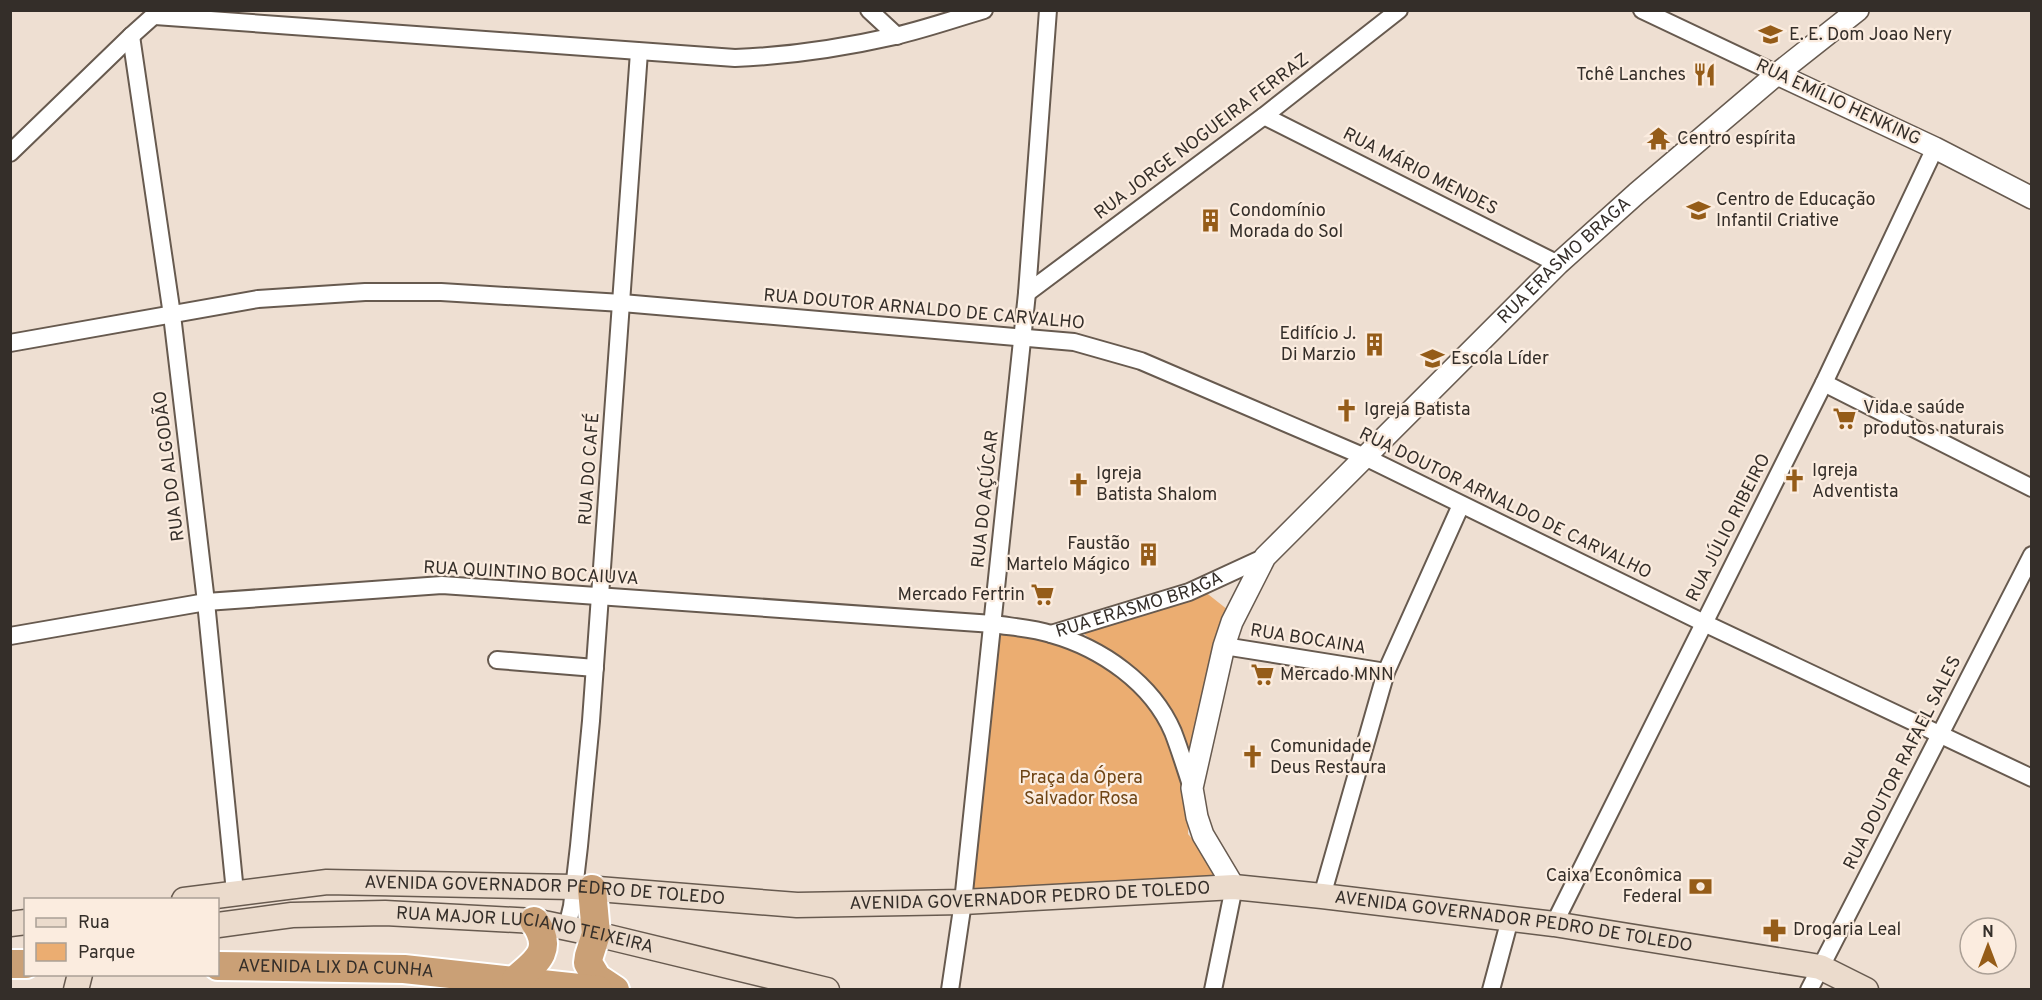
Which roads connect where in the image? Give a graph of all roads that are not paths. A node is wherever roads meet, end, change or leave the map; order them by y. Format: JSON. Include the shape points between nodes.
{"nodes":[{"id":1,"x":869,"y":10,"type":"edge"},
{"id":2,"x":984,"y":10,"type":"edge"},
{"id":3,"x":1048,"y":10,"type":"edge"},
{"id":4,"x":1399,"y":10,"type":"edge"},
{"id":5,"x":1642,"y":10,"type":"edge"},
{"id":6,"x":1858,"y":10,"type":"edge"},
{"id":7,"x":158,"y":13,"type":"edge"},
{"id":8,"x":131,"y":36,"type":"junction"},
{"id":9,"x":897,"y":36,"type":"junction"},
{"id":10,"x":639,"y":52,"type":"junction"},
{"id":11,"x":1777,"y":74,"type":"junction"},
{"id":12,"x":1264,"y":116,"type":"junction"},
{"id":13,"x":1935,"y":148,"type":"junction"},
{"id":14,"x":10,"y":153,"type":"edge"},
{"id":15,"x":2031,"y":198,"type":"edge"},
{"id":16,"x":1558,"y":264,"type":"junction"},
{"id":17,"x":1027,"y":292,"type":"junction"},
{"id":18,"x":622,"y":303,"type":"junction"},
{"id":19,"x":172,"y":315,"type":"junction"},
{"id":20,"x":1022,"y":336,"type":"junction"},
{"id":21,"x":10,"y":343,"type":"edge"},
{"id":22,"x":1824,"y":384,"type":"junction"},
{"id":23,"x":1365,"y":456,"type":"junction"},
{"id":24,"x":2031,"y":488,"type":"edge"},
{"id":25,"x":1461,"y":505,"type":"junction"},
{"id":26,"x":2031,"y":555,"type":"edge"},
{"id":27,"x":1264,"y":557,"type":"junction"},
{"id":28,"x":600,"y":597,"type":"junction"},
{"id":29,"x":206,"y":602,"type":"junction"},
{"id":30,"x":1704,"y":623,"type":"junction"},
{"id":31,"x":993,"y":624,"type":"junction"},
{"id":32,"x":1051,"y":634,"type":"junction"},
{"id":33,"x":10,"y":636,"type":"edge"},
{"id":34,"x":1224,"y":646,"type":"junction"},
{"id":35,"x":497,"y":660,"type":"dead end"},
{"id":36,"x":595,"y":668,"type":"junction"},
{"id":37,"x":1386,"y":672,"type":"junction"},
{"id":38,"x":1940,"y":734,"type":"junction"},
{"id":39,"x":2031,"y":778,"type":"edge"},
{"id":40,"x":1192,"y":788,"type":"junction"},
{"id":41,"x":327,"y":882,"type":"junction"},
{"id":42,"x":1234,"y":887,"type":"junction"},
{"id":43,"x":583,"y":888,"type":"junction"},
{"id":44,"x":235,"y":892,"type":"junction"},
{"id":45,"x":1322,"y":896,"type":"junction"},
{"id":46,"x":197,"y":898,"type":"edge"},
{"id":47,"x":963,"y":902,"type":"junction"},
{"id":48,"x":1510,"y":919,"type":"junction"},
{"id":49,"x":534,"y":921,"type":"junction"},
{"id":50,"x":219,"y":923,"type":"edge"},
{"id":51,"x":219,"y":923,"type":"edge"},
{"id":52,"x":1554,"y":924,"type":"junction"},
{"id":53,"x":567,"y":927,"type":"junction"},
{"id":54,"x":596,"y":934,"type":"junction"},
{"id":55,"x":219,"y":966,"type":"edge"},
{"id":56,"x":1820,"y":967,"type":"junction"},
{"id":57,"x":516,"y":980,"type":"junction"},
{"id":58,"x":598,"y":990,"type":"edge"},
{"id":59,"x":615,"y":990,"type":"edge"},
{"id":60,"x":827,"y":990,"type":"edge"},
{"id":61,"x":950,"y":990,"type":"edge"},
{"id":62,"x":1213,"y":990,"type":"edge"},
{"id":63,"x":1491,"y":990,"type":"edge"},
{"id":64,"x":1809,"y":990,"type":"edge"},
{"id":65,"x":1866,"y":990,"type":"edge"}],
"edges":[{"from":1,"to":9,"type":"street"},
{"from":2,"to":9,"type":"street"},
{"from":3,"to":17,"type":"street","name":"RUA DO AÇÚCAR"},
{"from":4,"to":12,"type":"street","name":"RUA JORGE NOGUEIRA FERRAZ"},
{"from":5,"to":11,"type":"street","name":"RUA EMÍLIO HENKING"},
{"from":6,"to":11,"type":"street","name":"RUA ERASMO BRAGA"},
{"from":7,"to":8,"type":"street"},
{"from":7,"to":10,"type":"street"},
{"from":8,"to":14,"type":"street"},
{"from":8,"to":19,"type":"street","name":"RUA DO ALGODÃO"},
{"from":9,"to":10,"type":"street","via":[[811,52],[750,57]]},
{"from":10,"to":18,"type":"street","name":"RUA DO CAFÉ"},
{"from":11,"to":13,"type":"street","name":"RUA EMÍLIO HENKING"},
{"from":11,"to":16,"type":"street","name":"RUA ERASMO BRAGA"},
{"from":12,"to":16,"type":"street","name":"RUA MÁRIO MENDES"},
{"from":12,"to":17,"type":"street","name":"RUA JORGE NOGUEIRA FERRAZ"},
{"from":13,"to":15,"type":"street","name":"RUA EMÍLIO HENKING"},
{"from":13,"to":22,"type":"street","name":"RUA JÚLIO RIBEIRO"},
{"from":16,"to":23,"type":"street","name":"RUA ERASMO BRAGA"},
{"from":17,"to":20,"type":"street","name":"RUA DO AÇÚCAR"},
{"from":18,"to":19,"type":"street","name":"RUA DOUTOR ARNALDO DE CARVALHO","via":[[441,292],[365,292],[258,299]]},
{"from":18,"to":20,"type":"street","name":"RUA DOUTOR ARNALDO DE CARVALHO"},
{"from":18,"to":28,"type":"street","name":"RUA DO CAFÉ"},
{"from":19,"to":21,"type":"street","name":"RUA DOUTOR ARNALDO DE CARVALHO"},
{"from":19,"to":29,"type":"street","name":"RUA DO ALGODÃO"},
{"from":20,"to":23,"type":"street","name":"RUA DOUTOR ARNALDO DE CARVALHO","via":[[1074,342],[1141,361]]},
{"from":20,"to":31,"type":"street","name":"RUA DO AÇÚCAR"},
{"from":22,"to":24,"type":"street"},
{"from":22,"to":30,"type":"street","name":"RUA JÚLIO RIBEIRO"},
{"from":23,"to":25,"type":"street","name":"RUA DOUTOR ARNALDO DE CARVALHO"},
{"from":23,"to":27,"type":"street","name":"RUA ERASMO BRAGA"},
{"from":25,"to":30,"type":"street","name":"RUA DOUTOR ARNALDO DE CARVALHO"},
{"from":25,"to":37,"type":"street"},
{"from":26,"to":38,"type":"street","name":"RUA DOUTOR RAFAEL SALES"},
{"from":27,"to":32,"type":"street","name":"RUA ERASMO BRAGA","via":[[1189,592]]},
{"from":27,"to":34,"type":"street","name":"RUA ERASMO BRAGA"},
{"from":28,"to":29,"type":"street","name":"RUA QUINTINO BOCAIUVA","via":[[442,585]]},
{"from":28,"to":31,"type":"street","name":"RUA QUINTINO BOCAIUVA"},
{"from":28,"to":36,"type":"street","name":"RUA DO CAFÉ"},
{"from":29,"to":33,"type":"street","name":"RUA QUINTINO BOCAIUVA"},
{"from":29,"to":44,"type":"street","name":"RUA DO ALGODÃO"},
{"from":30,"to":38,"type":"street","name":"RUA DOUTOR ARNALDO DE CARVALHO"},
{"from":30,"to":52,"type":"street","name":"RUA JÚLIO RIBEIRO"},
{"from":31,"to":32,"type":"street","name":"RUA QUINTINO BOCAIUVA"},
{"from":31,"to":47,"type":"street","name":"RUA DO AÇÚCAR"},
{"from":32,"to":40,"type":"street","name":"RUA ERASMO BRAGA","via":[[1102,656],[1148,692],[1172,731]]},
{"from":34,"to":37,"type":"street","name":"RUA BOCAINA"},
{"from":34,"to":40,"type":"street","name":"RUA ERASMO BRAGA"},
{"from":35,"to":36,"type":"street"},
{"from":36,"to":43,"type":"street","name":"RUA DO CAFÉ"},
{"from":37,"to":45,"type":"street"},
{"from":38,"to":39,"type":"street","name":"RUA DOUTOR ARNALDO DE CARVALHO"},
{"from":38,"to":56,"type":"street","name":"RUA DOUTOR RAFAEL SALES"},
{"from":40,"to":42,"type":"street","name":"RUA ERASMO BRAGA","via":[[1203,835]]},
{"from":41,"to":43,"type":"main road","name":"AVENIDA GOVERNADOR PEDRO DE TOLEDO"},
{"from":41,"to":44,"type":"main road","name":"AVENIDA GOVERNADOR PEDRO DE TOLEDO"},
{"from":41,"to":50,"type":"main road","name":"RUA MAJOR LUCIANO TEIXEIRA"},
{"from":42,"to":45,"type":"main road","name":"AVENIDA GOVERNADOR PEDRO DE TOLEDO"},
{"from":42,"to":47,"type":"main road","name":"AVENIDA GOVERNADOR PEDRO DE TOLEDO"},
{"from":42,"to":62,"type":"street"},
{"from":43,"to":47,"type":"main road","name":"AVENIDA GOVERNADOR PEDRO DE TOLEDO","via":[[797,905]]},
{"from":43,"to":53,"type":"street","name":"RUA DO CAFÉ"},
{"from":43,"to":54,"type":"highway"},
{"from":44,"to":46,"type":"main road","name":"AVENIDA GOVERNADOR PEDRO DE TOLEDO"},
{"from":45,"to":48,"type":"main road","name":"AVENIDA GOVERNADOR PEDRO DE TOLEDO"},
{"from":47,"to":61,"type":"street","name":"RUA DO AÇÚCAR"},
{"from":48,"to":52,"type":"main road","name":"AVENIDA GOVERNADOR PEDRO DE TOLEDO"},
{"from":48,"to":63,"type":"street"},
{"from":49,"to":51,"type":"main road","name":"RUA MAJOR LUCIANO TEIXEIRA","via":[[385,913],[292,915]]},
{"from":49,"to":53,"type":"main road","name":"RUA MAJOR LUCIANO TEIXEIRA"},
{"from":49,"to":57,"type":"highway","via":[[544,943],[543,951],[539,960]]},
{"from":52,"to":56,"type":"main road","name":"AVENIDA GOVERNADOR PEDRO DE TOLEDO"},
{"from":53,"to":54,"type":"main road","name":"RUA MAJOR LUCIANO TEIXEIRA"},
{"from":54,"to":59,"type":"highway","via":[[588,963],[597,978]]},
{"from":54,"to":60,"type":"main road","name":"RUA MAJOR LUCIANO TEIXEIRA"},
{"from":55,"to":57,"type":"highway","name":"AVENIDA LIX DA CUNHA","via":[[404,969]]},
{"from":56,"to":64,"type":"street","name":"RUA DOUTOR RAFAEL SALES"},
{"from":56,"to":65,"type":"main road","name":"AVENIDA GOVERNADOR PEDRO DE TOLEDO"},
{"from":57,"to":58,"type":"highway","name":"AVENIDA LIX DA CUNHA"}]}
